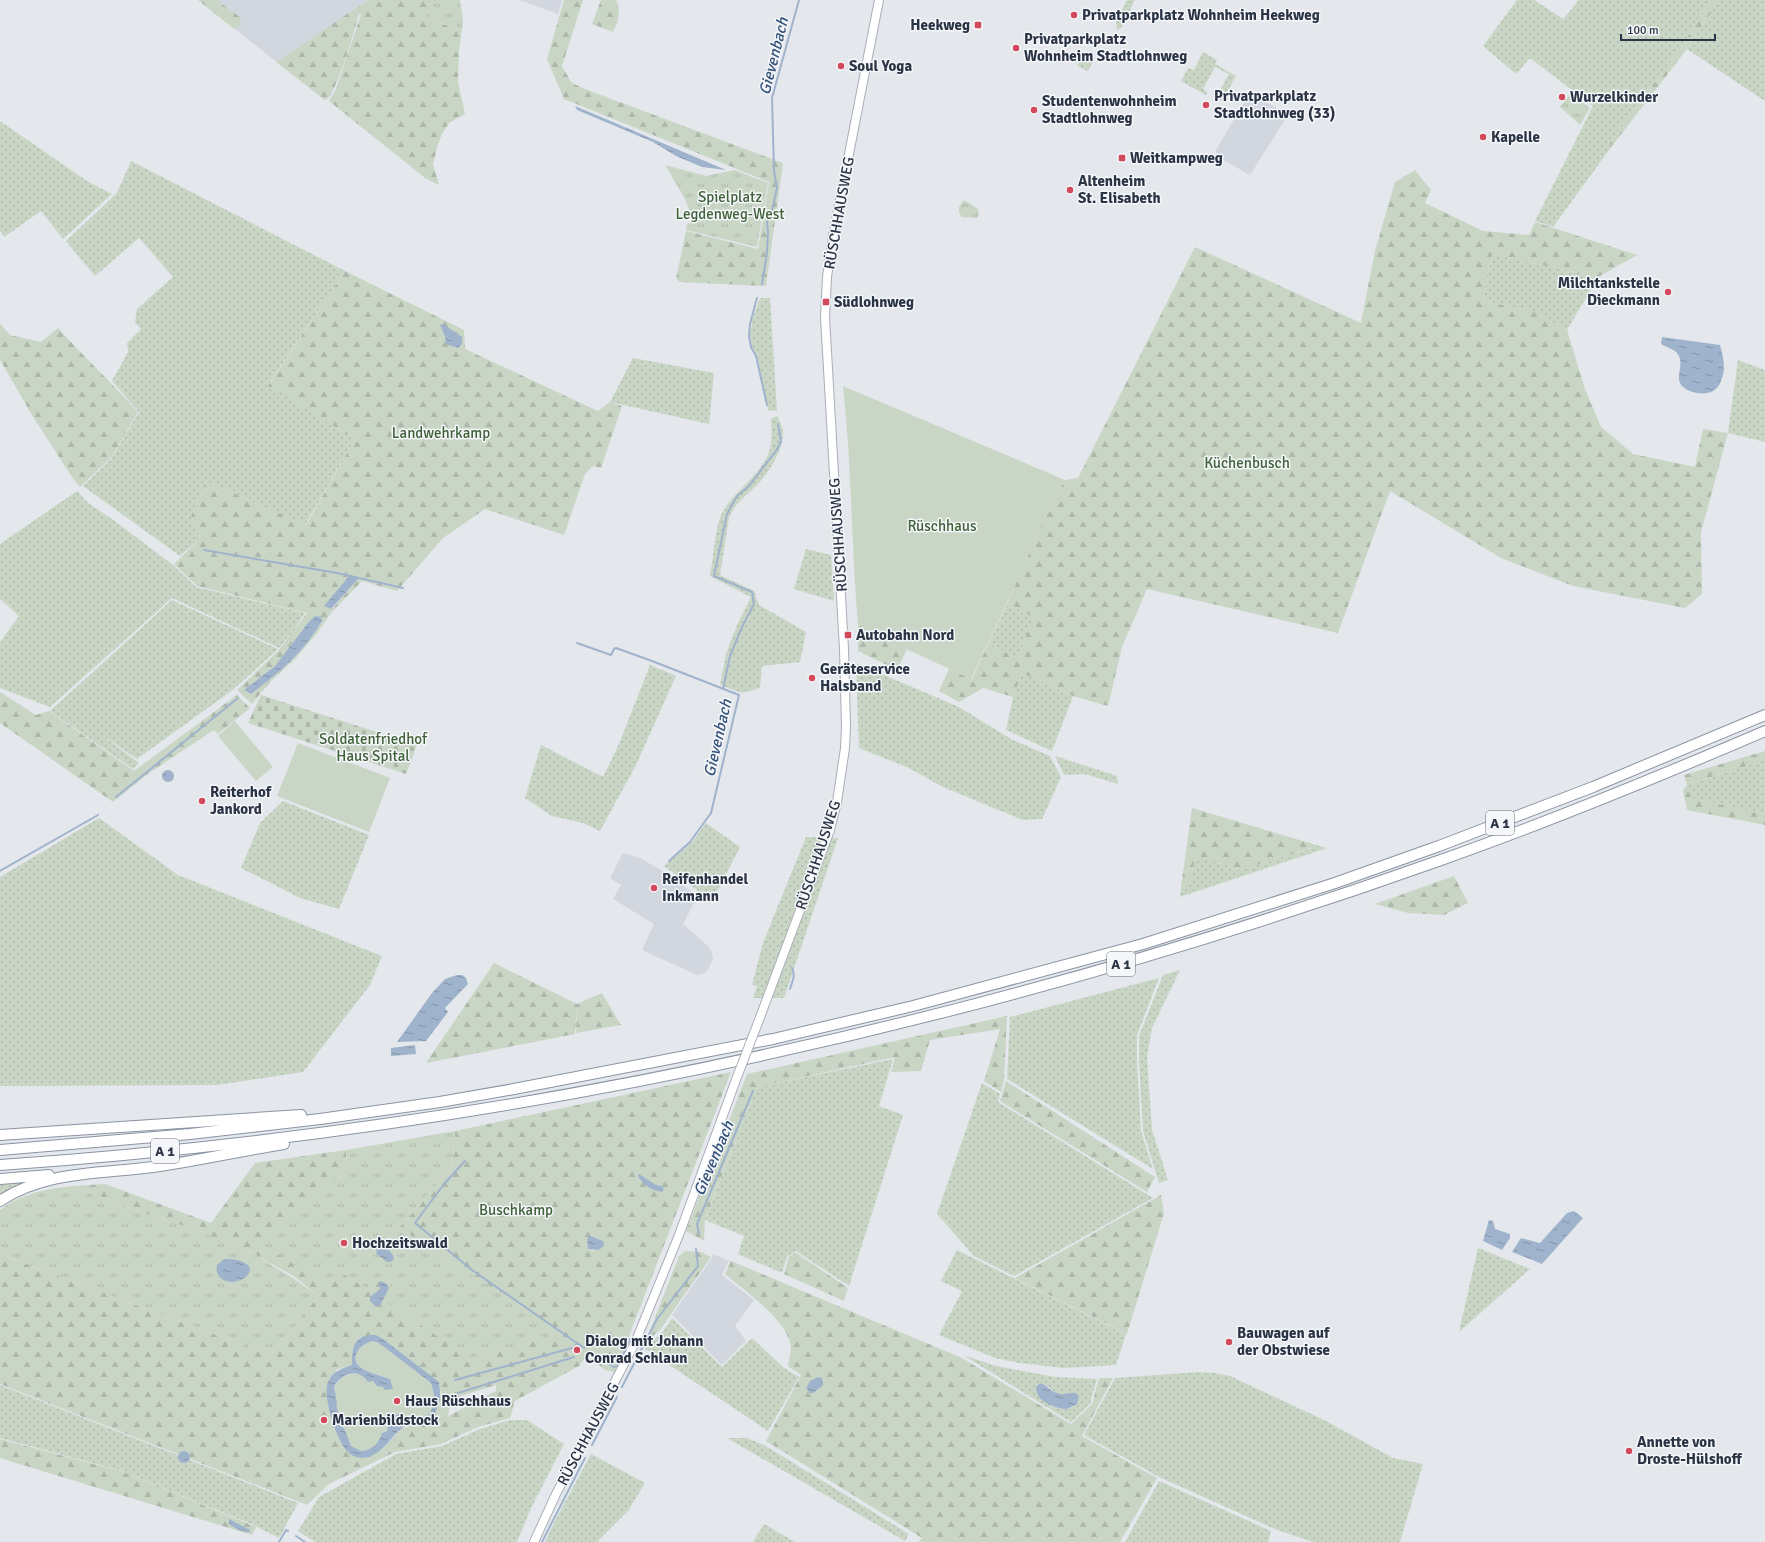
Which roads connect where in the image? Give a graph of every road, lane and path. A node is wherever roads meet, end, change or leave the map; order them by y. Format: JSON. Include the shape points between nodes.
{"nodes":[{"id":1,"x":879,"y":0,"type":"edge"},
{"id":2,"x":1765,"y":716,"type":"edge"},
{"id":3,"x":1765,"y":731,"type":"edge"},
{"id":4,"x":320,"y":1119,"type":"junction"},
{"id":5,"x":0,"y":1129,"type":"edge"},
{"id":6,"x":60,"y":1130,"type":"junction"},
{"id":7,"x":330,"y":1132,"type":"junction"},
{"id":8,"x":0,"y":1135,"type":"edge"},
{"id":9,"x":0,"y":1150,"type":"edge"},
{"id":10,"x":0,"y":1165,"type":"edge"},
{"id":11,"x":81,"y":1174,"type":"junction"},
{"id":12,"x":0,"y":1179,"type":"edge"},
{"id":13,"x":0,"y":1201,"type":"edge"},
{"id":14,"x":534,"y":1542,"type":"edge"}],
"edges":[{"from":1,"to":14,"type":"main road","name":"RÜSCHHAUSWEG","bridge":true,"via":[[834,236],[826,302],[844,648],[846,727],[843,772],[830,830],[679,1235],[641,1329]]},
{"from":2,"to":4,"type":"highway","number":"A 1","via":[[1593,787],[1440,846],[1327,885],[1120,950],[914,1006],[773,1040],[514,1090]]},
{"from":3,"to":7,"type":"highway","number":"A 1","via":[[1606,798],[1445,859],[1340,896],[1140,959],[917,1020],[776,1053],[523,1104]]},
{"from":4,"to":6,"type":"highway","via":[[304,1114]]},
{"from":4,"to":9,"type":"highway","number":"A 1","via":[[190,1134]]},
{"from":5,"to":6,"type":"highway"},
{"from":6,"to":8,"type":"highway"},
{"from":7,"to":10,"type":"highway","number":"A 1","via":[[193,1148]]},
{"from":7,"to":11,"type":"highway","via":[[321,1139],[209,1158]]},
{"from":11,"to":12,"type":"highway"},
{"from":11,"to":13,"type":"highway","via":[[34,1184]]}]}
